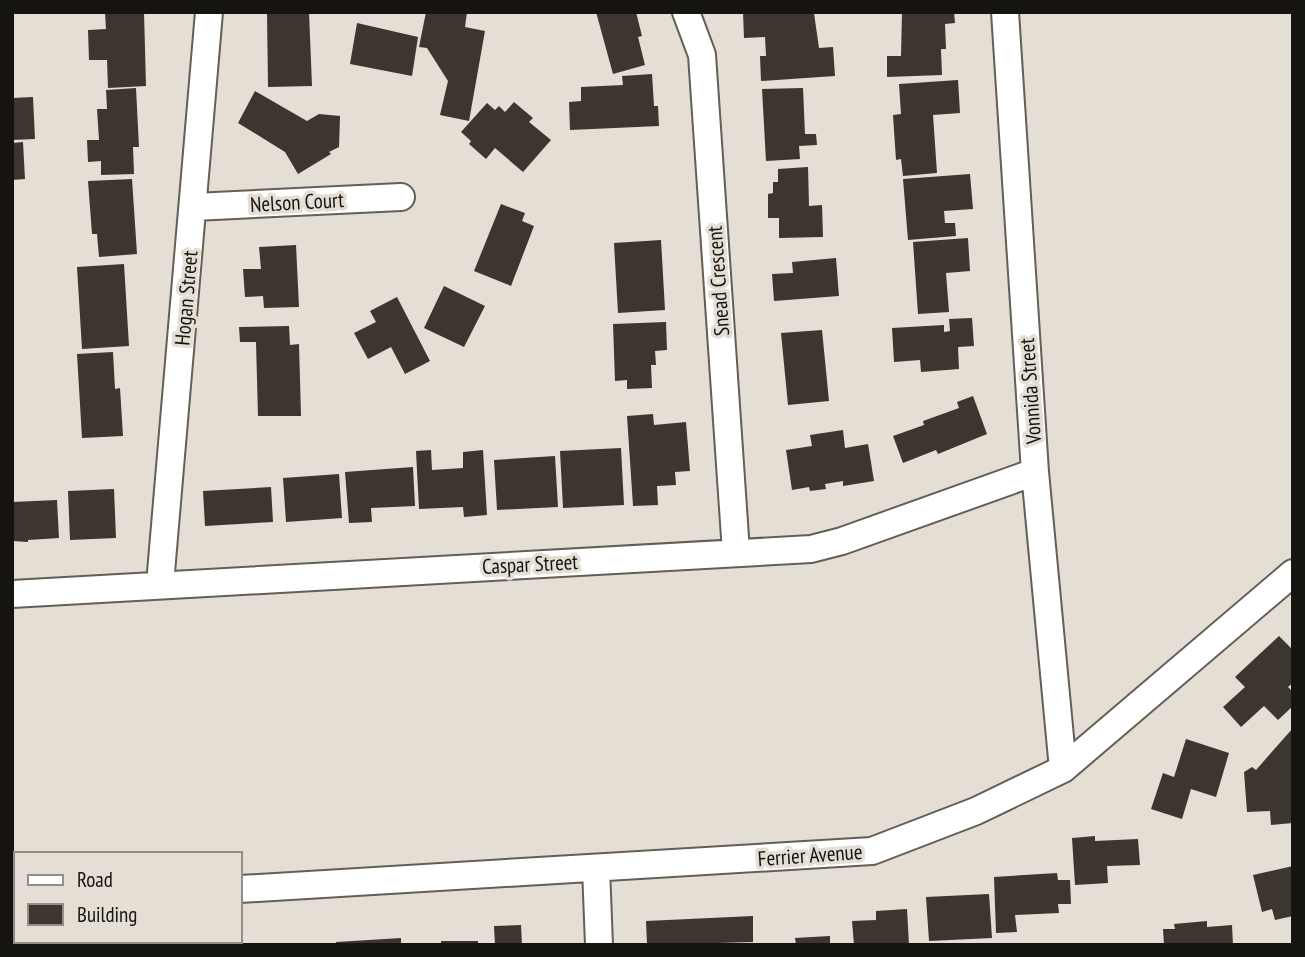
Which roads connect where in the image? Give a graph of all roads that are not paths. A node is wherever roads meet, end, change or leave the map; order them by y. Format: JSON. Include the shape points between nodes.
{"nodes":[{"id":1,"x":209,"y":12,"type":"edge"},
{"id":2,"x":686,"y":12,"type":"edge"},
{"id":3,"x":1004,"y":12,"type":"edge"},
{"id":4,"x":401,"y":197,"type":"dead end"},
{"id":5,"x":194,"y":207,"type":"junction"},
{"id":6,"x":1035,"y":472,"type":"junction"},
{"id":7,"x":736,"y":552,"type":"junction"},
{"id":8,"x":1293,"y":573,"type":"edge"},
{"id":9,"x":160,"y":584,"type":"junction"},
{"id":10,"x":12,"y":594,"type":"edge"},
{"id":11,"x":1063,"y":769,"type":"junction"},
{"id":12,"x":596,"y":868,"type":"junction"},
{"id":13,"x":242,"y":889,"type":"edge"},
{"id":14,"x":600,"y":945,"type":"edge"}],
"edges":[{"from":1,"to":5,"type":"street","name":"Hogan Street"},
{"from":2,"to":7,"type":"street","name":"Snead Crescent","via":[[702,55]]},
{"from":3,"to":6,"type":"street","name":"Vonnida Street"},
{"from":4,"to":5,"type":"street","name":"Nelson Court"},
{"from":5,"to":9,"type":"street","name":"Hogan Street"},
{"from":6,"to":7,"type":"street","name":"Caspar Street","via":[[842,541],[811,549]]},
{"from":6,"to":11,"type":"street","name":"Vonnida Street"},
{"from":7,"to":9,"type":"street","name":"Caspar Street"},
{"from":8,"to":11,"type":"street","name":"Ferrier Avenue"},
{"from":9,"to":10,"type":"street","name":"Caspar Street"},
{"from":11,"to":12,"type":"street","name":"Ferrier Avenue","via":[[976,811],[872,851]]},
{"from":12,"to":13,"type":"street","name":"Ferrier Avenue"},
{"from":12,"to":14,"type":"street"}]}
